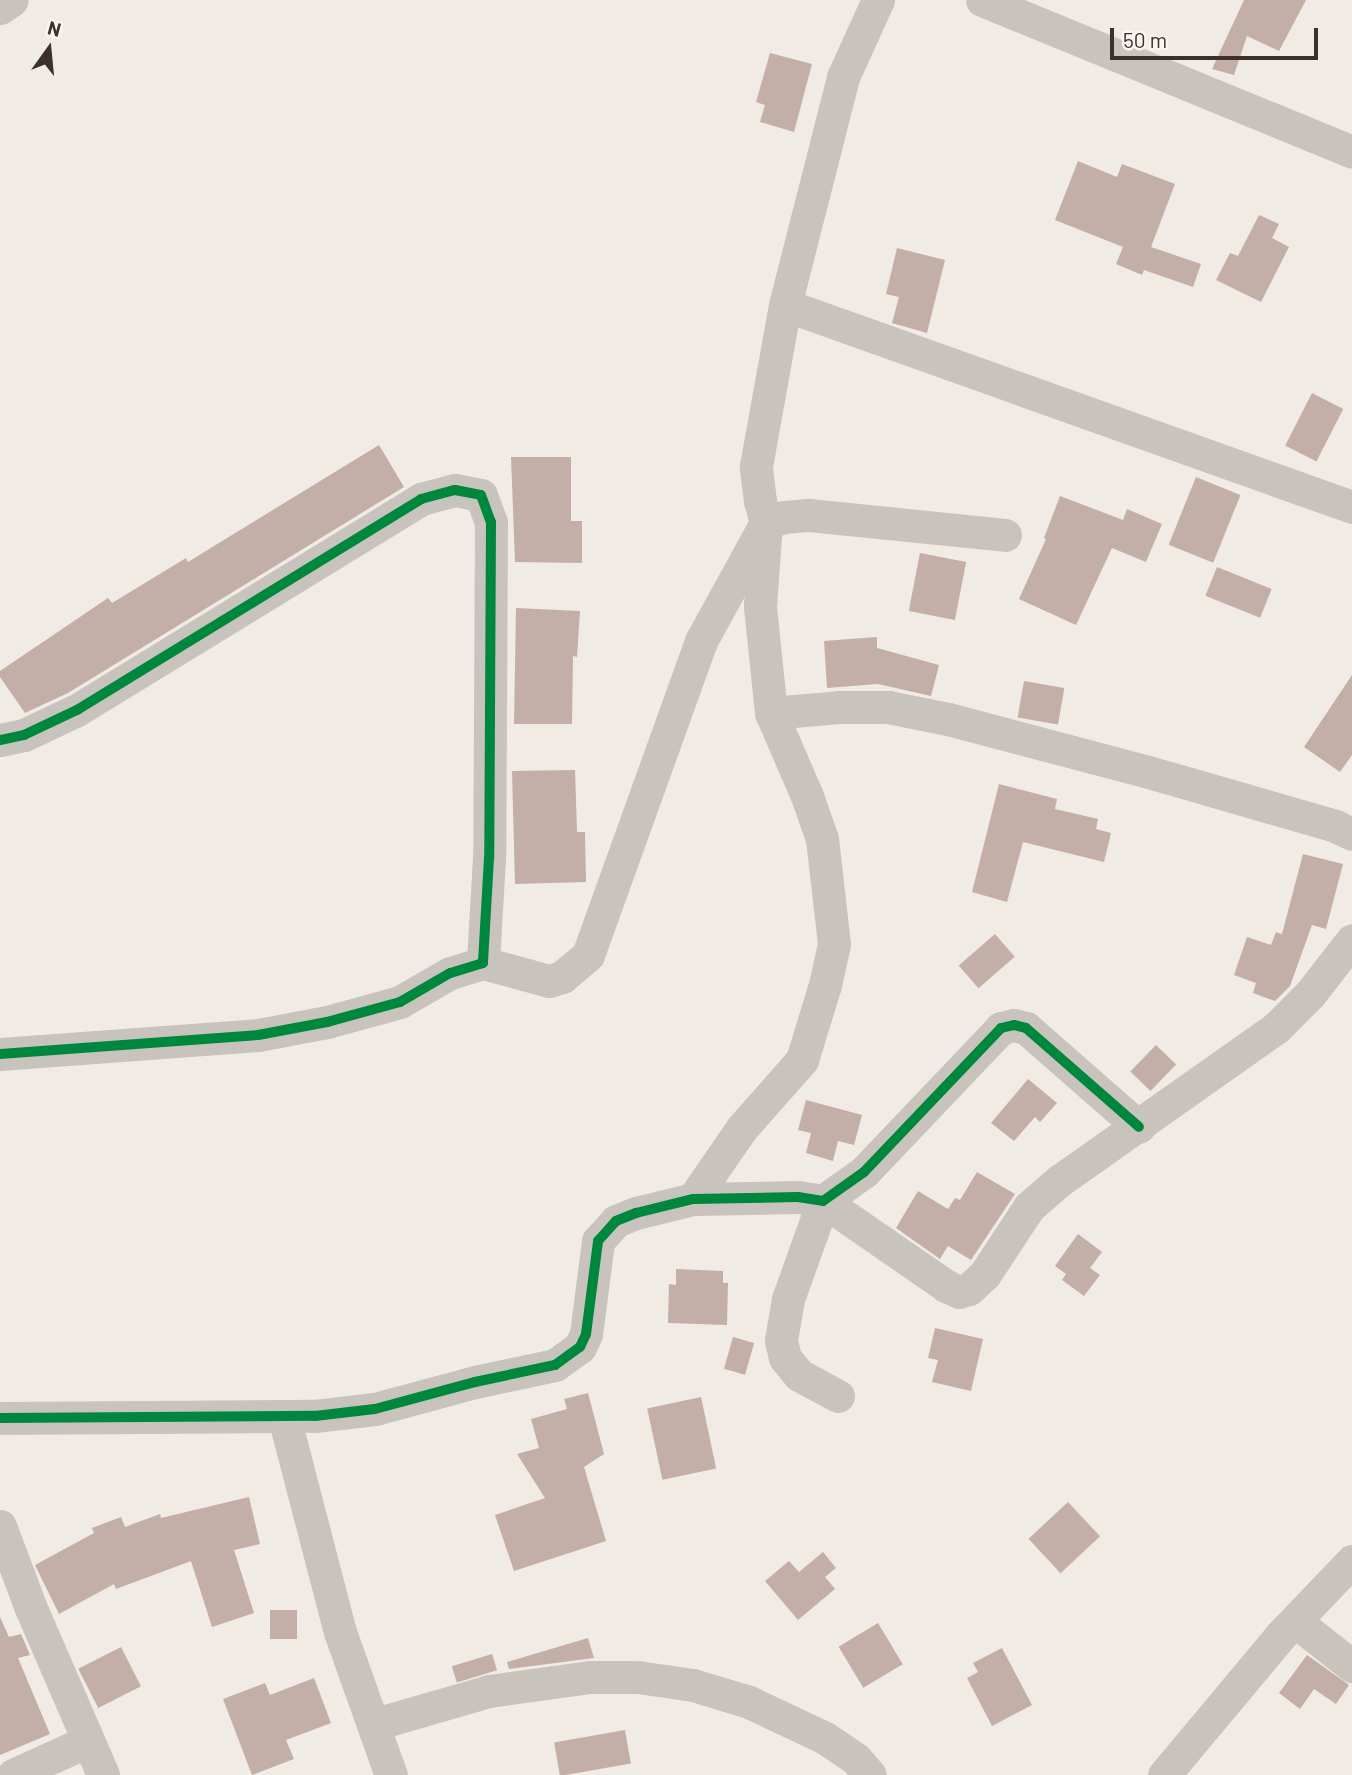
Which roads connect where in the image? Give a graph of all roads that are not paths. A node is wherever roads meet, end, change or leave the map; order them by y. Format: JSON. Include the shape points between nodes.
{"nodes":[{"id":1,"x":12,"y":0,"type":"edge"},
{"id":2,"x":878,"y":0,"type":"edge"},
{"id":3,"x":982,"y":0,"type":"edge"},
{"id":4,"x":0,"y":8,"type":"edge"},
{"id":5,"x":1352,"y":152,"type":"edge"},
{"id":6,"x":785,"y":305,"type":"junction"},
{"id":7,"x":1352,"y":507,"type":"edge"},
{"id":8,"x":766,"y":523,"type":"junction"},
{"id":9,"x":1005,"y":535,"type":"dead end"},
{"id":10,"x":771,"y":713,"type":"junction"},
{"id":11,"x":0,"y":740,"type":"edge"},
{"id":12,"x":1352,"y":834,"type":"edge"},
{"id":13,"x":1352,"y":940,"type":"edge"},
{"id":14,"x":483,"y":964,"type":"junction"},
{"id":15,"x":0,"y":1054,"type":"edge"},
{"id":16,"x":1139,"y":1127,"type":"junction"},
{"id":17,"x":693,"y":1199,"type":"junction"},
{"id":18,"x":823,"y":1201,"type":"junction"},
{"id":19,"x":838,"y":1396,"type":"dead end"},
{"id":20,"x":284,"y":1417,"type":"junction"},
{"id":21,"x":0,"y":1418,"type":"edge"},
{"id":22,"x":0,"y":1527,"type":"edge"},
{"id":23,"x":1352,"y":1561,"type":"edge"},
{"id":24,"x":1295,"y":1621,"type":"junction"},
{"id":25,"x":1352,"y":1666,"type":"edge"},
{"id":26,"x":375,"y":1724,"type":"junction"},
{"id":27,"x":88,"y":1741,"type":"junction"},
{"id":28,"x":13,"y":1775,"type":"edge"},
{"id":29,"x":103,"y":1775,"type":"edge"},
{"id":30,"x":391,"y":1775,"type":"edge"},
{"id":31,"x":870,"y":1775,"type":"edge"},
{"id":32,"x":1164,"y":1775,"type":"edge"}],
"edges":[{"from":1,"to":4,"type":"street"},
{"from":2,"to":6,"type":"street","via":[[843,77]]},
{"from":3,"to":5,"type":"street"},
{"from":6,"to":7,"type":"street"},
{"from":6,"to":8,"type":"street","via":[[756,466]]},
{"from":8,"to":9,"type":"street","via":[[809,514]]},
{"from":8,"to":10,"type":"street","via":[[760,615]]},
{"from":8,"to":14,"type":"street","via":[[701,641],[588,956],[562,977],[549,981]]},
{"from":10,"to":12,"type":"street","via":[[838,706],[888,707],[948,719],[1158,775]]},
{"from":10,"to":17,"type":"street","via":[[822,839],[834,944],[802,1060],[742,1128]]},
{"from":11,"to":14,"type":"street","via":[[24,735],[77,710],[421,499],[455,490],[481,495],[491,522],[489,858]]},
{"from":13,"to":16,"type":"street","via":[[1310,994],[1276,1027]]},
{"from":14,"to":15,"type":"street","via":[[450,973],[400,1002],[258,1035]]},
{"from":16,"to":18,"type":"street","via":[[1029,1207],[985,1274],[959,1292]]},
{"from":16,"to":18,"type":"street","via":[[1026,1028],[1001,1028],[864,1172]]},
{"from":17,"to":18,"type":"street"},
{"from":17,"to":20,"type":"street","via":[[636,1213],[606,1231],[598,1241],[586,1334],[580,1347],[555,1365],[375,1409]]},
{"from":18,"to":19,"type":"street","via":[[788,1299],[781,1340],[785,1358],[799,1375]]},
{"from":20,"to":21,"type":"street"},
{"from":20,"to":26,"type":"street","via":[[340,1632]]},
{"from":22,"to":27,"type":"street"},
{"from":23,"to":24,"type":"street"},
{"from":24,"to":25,"type":"street"},
{"from":24,"to":32,"type":"street"},
{"from":26,"to":30,"type":"street"},
{"from":26,"to":31,"type":"street","via":[[489,1691],[590,1677],[637,1677],[693,1685],[749,1702],[825,1738]]},
{"from":27,"to":28,"type":"street"},
{"from":27,"to":29,"type":"street"}]}
